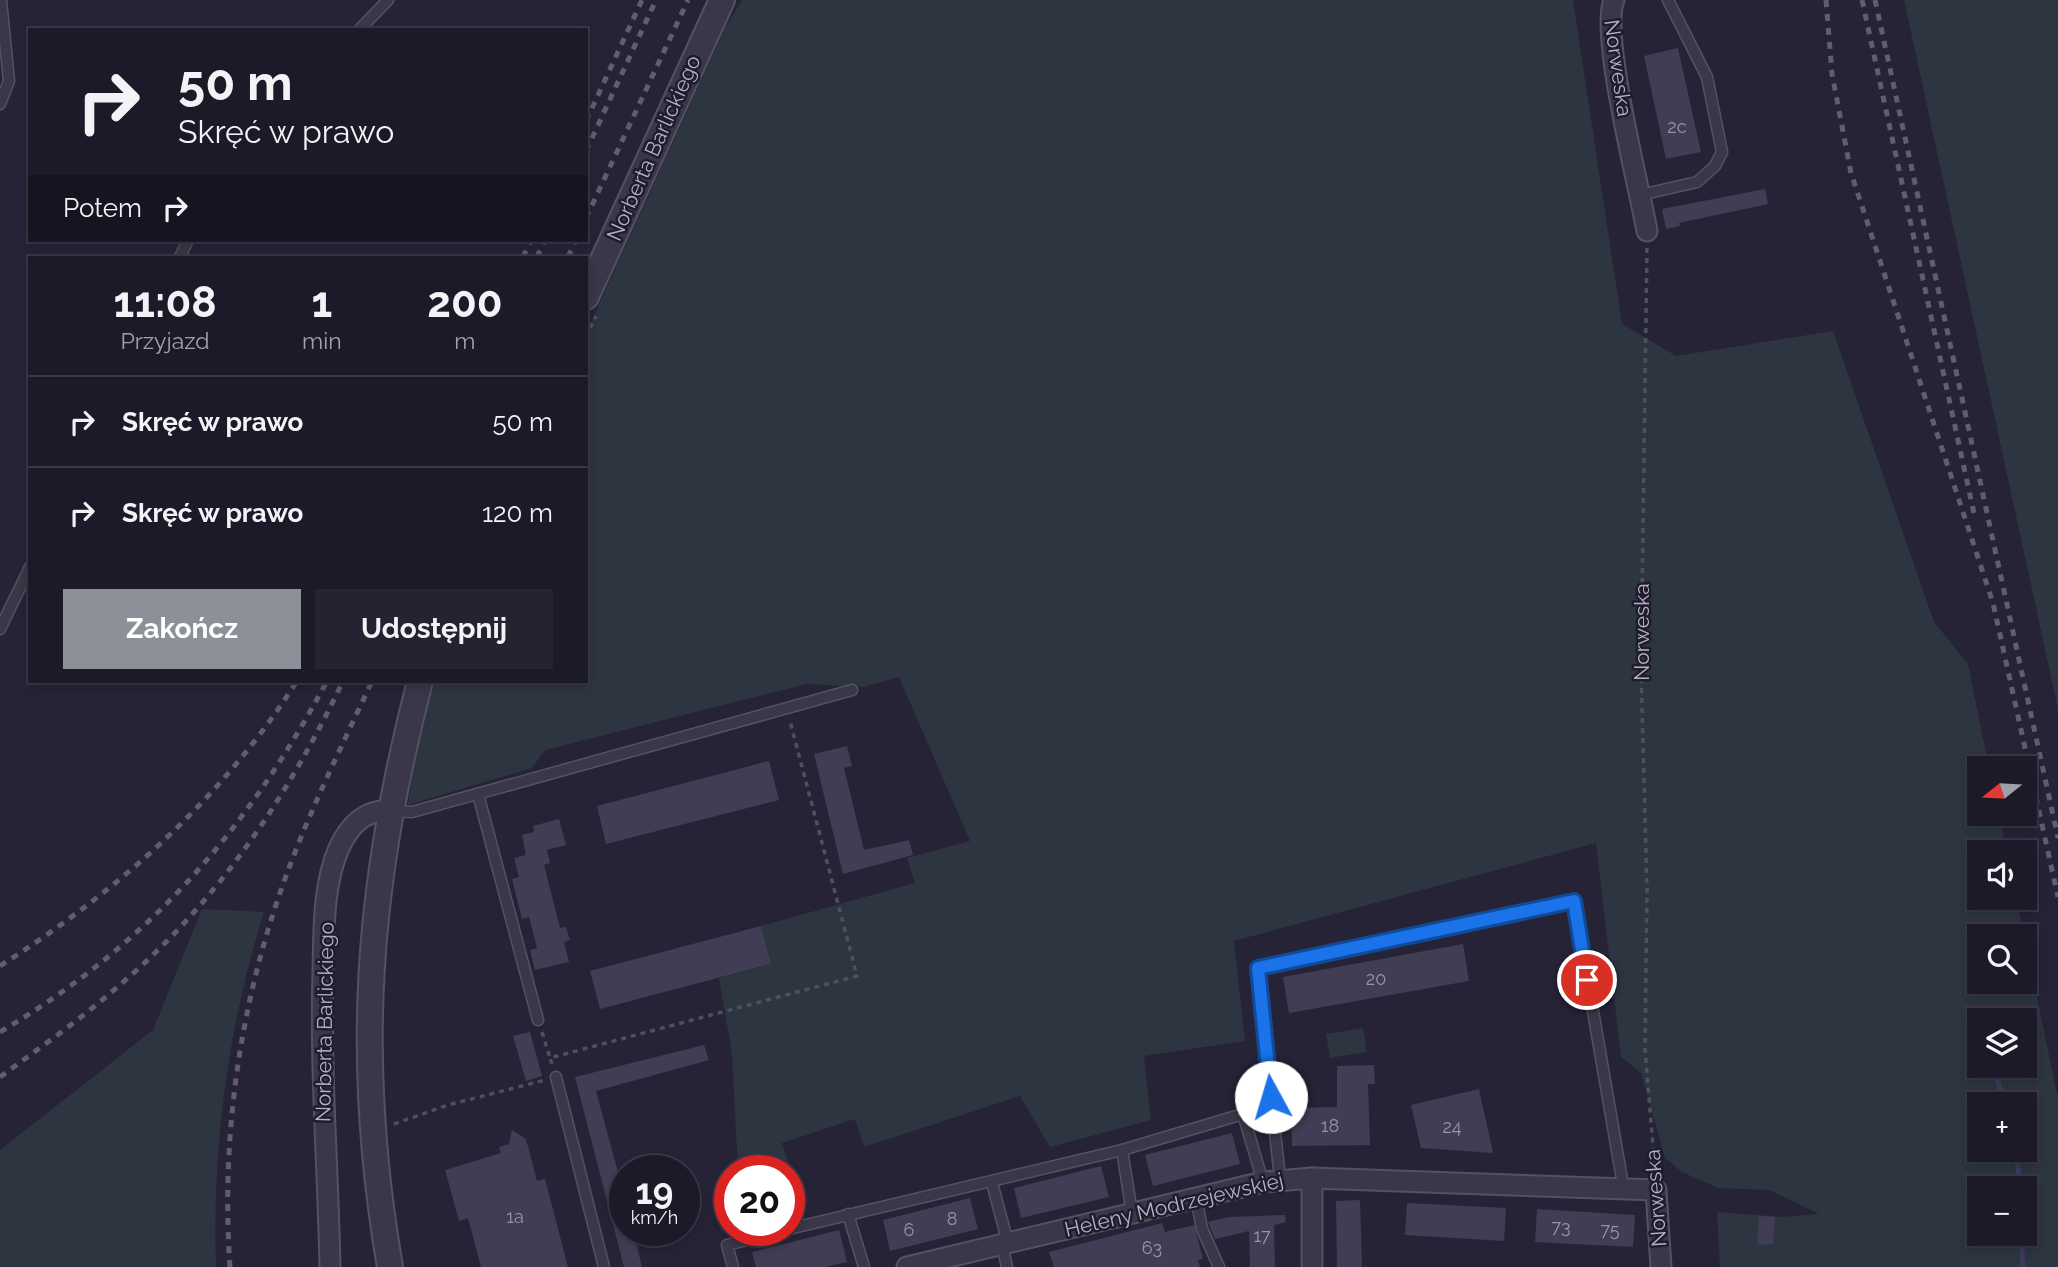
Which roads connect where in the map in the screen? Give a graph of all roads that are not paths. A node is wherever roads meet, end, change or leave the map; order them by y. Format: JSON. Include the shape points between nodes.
{"nodes":[{"id":1,"x":1,"y":0,"type":"edge"},
{"id":2,"x":388,"y":0,"type":"edge"},
{"id":3,"x":722,"y":0,"type":"edge"},
{"id":4,"x":1614,"y":0,"type":"edge"},
{"id":5,"x":1668,"y":0,"type":"edge"},
{"id":6,"x":361,"y":28,"type":"edge"},
{"id":7,"x":0,"y":104,"type":"edge"},
{"id":8,"x":1640,"y":195,"type":"junction"},
{"id":9,"x":1647,"y":231,"type":"road end"},
{"id":10,"x":588,"y":293,"type":"edge"},
{"id":11,"x":28,"y":571,"type":"edge"},
{"id":12,"x":0,"y":629,"type":"edge"},
{"id":13,"x":420,"y":683,"type":"edge"},
{"id":14,"x":852,"y":690,"type":"dead end"},
{"id":15,"x":478,"y":794,"type":"junction"},
{"id":16,"x":391,"y":811,"type":"junction"},
{"id":17,"x":538,"y":1020,"type":"road end"},
{"id":18,"x":556,"y":1077,"type":"road end"},
{"id":19,"x":1122,"y":1150,"type":"junction"},
{"id":20,"x":1312,"y":1178,"type":"junction"},
{"id":21,"x":1271,"y":1180,"type":"junction"},
{"id":22,"x":992,"y":1183,"type":"junction"},
{"id":23,"x":1656,"y":1190,"type":"joint"},
{"id":24,"x":1624,"y":1192,"type":"junction"},
{"id":25,"x":1196,"y":1197,"type":"junction"},
{"id":26,"x":1132,"y":1213,"type":"junction"},
{"id":27,"x":848,"y":1214,"type":"junction"},
{"id":28,"x":805,"y":1225,"type":"edge"},
{"id":29,"x":1005,"y":1244,"type":"junction"},
{"id":30,"x":727,"y":1246,"type":"edge"},
{"id":31,"x":330,"y":1267,"type":"edge"},
{"id":32,"x":390,"y":1267,"type":"edge"},
{"id":33,"x":604,"y":1267,"type":"edge"},
{"id":34,"x":733,"y":1267,"type":"edge"},
{"id":35,"x":863,"y":1267,"type":"edge"},
{"id":36,"x":906,"y":1267,"type":"edge"},
{"id":37,"x":1007,"y":1267,"type":"edge"},
{"id":38,"x":1219,"y":1267,"type":"edge"},
{"id":39,"x":1312,"y":1267,"type":"edge"},
{"id":40,"x":1661,"y":1267,"type":"edge"}],
"edges":[{"from":1,"to":7,"type":"lane","via":[[9,81]]},
{"from":2,"to":6,"type":"lane"},
{"from":3,"to":10,"type":"street","name":"Norberta Barlickiego"},
{"from":4,"to":8,"type":"street","name":"Norweska","via":[[1609,12],[1612,41]]},
{"from":5,"to":8,"type":"lane","via":[[1707,77],[1722,152],[1697,182]]},
{"from":8,"to":9,"type":"street","name":"Norweska"},
{"from":11,"to":12,"type":"lane"},
{"from":13,"to":16,"type":"street","name":"Norberta Barlickiego"},
{"from":14,"to":15,"type":"lane"},
{"from":15,"to":16,"type":"lane","via":[[412,812]]},
{"from":15,"to":17,"type":"lane"},
{"from":16,"to":31,"type":"street","name":"Norberta Barlickiego","via":[[369,813],[355,823],[340,847],[324,923],[323,1129]]},
{"from":16,"to":32,"type":"street","name":"Norberta Barlickiego","via":[[377,899],[368,1027],[374,1164]]},
{"from":18,"to":33,"type":"lane"},
{"from":19,"to":21,"type":"lane","via":[[1243,1114]]},
{"from":19,"to":22,"type":"lane"},
{"from":19,"to":26,"type":"lane"},
{"from":20,"to":21,"type":"street","name":"Heleny Modrzejewskiej"},
{"from":20,"to":24,"type":"street","name":"Heleny Modrzejewskiej"},
{"from":20,"to":39,"type":"street"},
{"from":21,"to":24,"type":"lane","via":[[1258,968],[1574,901]]},
{"from":21,"to":25,"type":"street","name":"Heleny Modrzejewskiej"},
{"from":22,"to":27,"type":"lane"},
{"from":22,"to":29,"type":"lane"},
{"from":23,"to":24,"type":"street","name":"Heleny Modrzejewskiej"},
{"from":23,"to":40,"type":"street","name":"Norweska"},
{"from":25,"to":26,"type":"street","name":"Heleny Modrzejewskiej"},
{"from":25,"to":38,"type":"lane","via":[[1202,1229]]},
{"from":26,"to":29,"type":"street","name":"Heleny Modrzejewskiej"},
{"from":27,"to":28,"type":"lane"},
{"from":27,"to":35,"type":"lane"},
{"from":29,"to":36,"type":"street","name":"Heleny Modrzejewskiej"},
{"from":29,"to":37,"type":"lane"},
{"from":30,"to":34,"type":"lane"}]}
